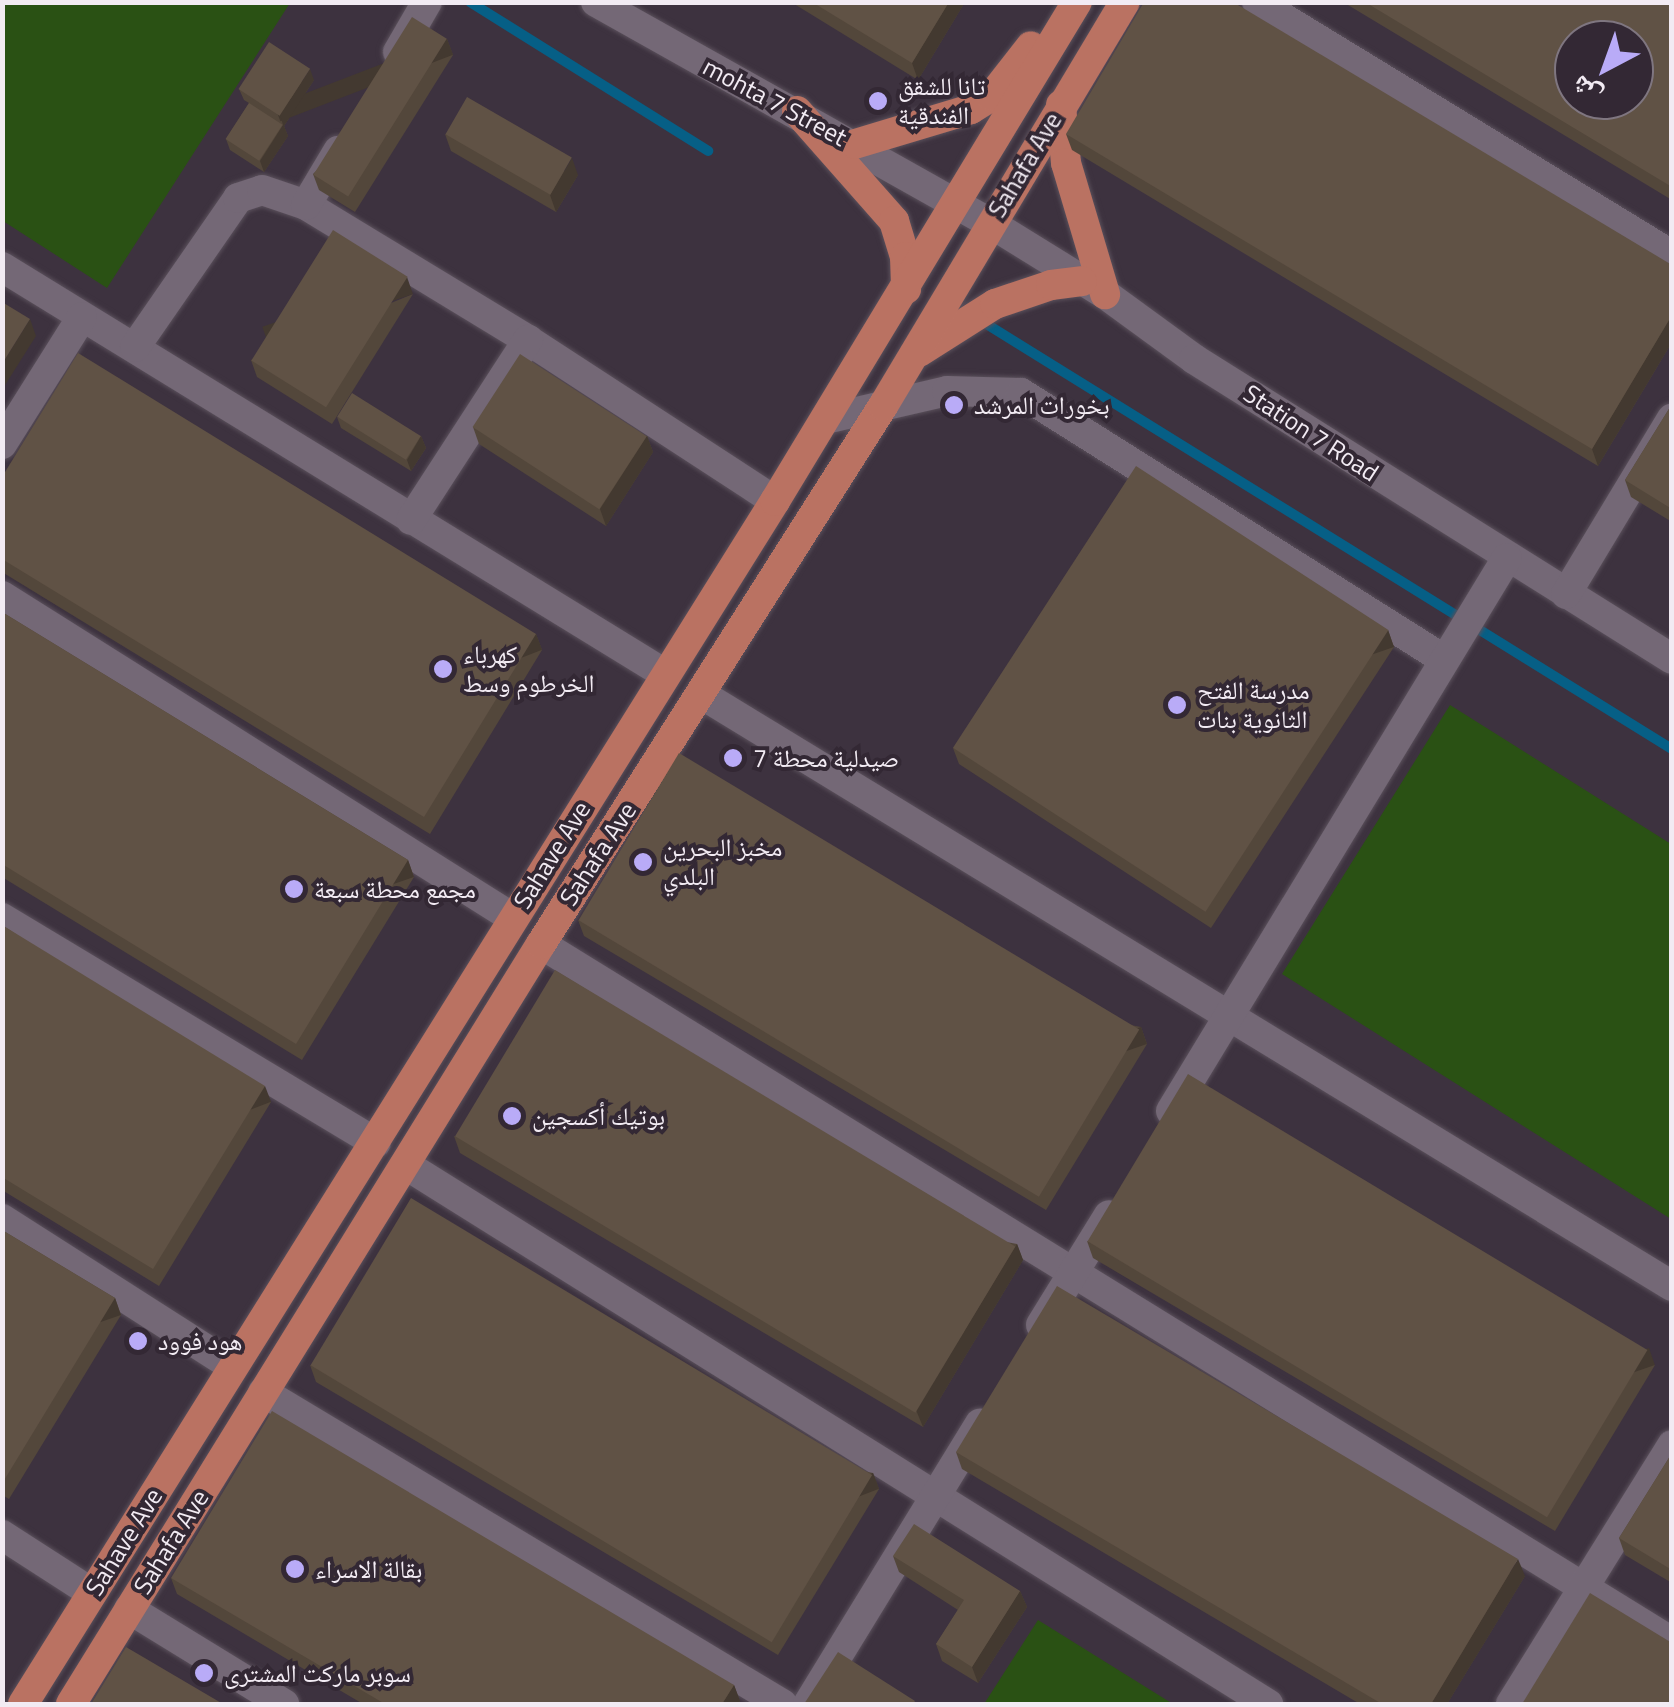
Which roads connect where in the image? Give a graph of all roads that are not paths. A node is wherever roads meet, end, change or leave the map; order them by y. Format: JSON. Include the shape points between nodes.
{"nodes":[{"id":1,"x":428,"y":2,"type":"edge"},
{"id":2,"x":596,"y":2,"type":"edge"},
{"id":3,"x":1062,"y":2,"type":"edge"},
{"id":4,"x":1077,"y":2,"type":"edge"},
{"id":5,"x":1125,"y":2,"type":"edge"},
{"id":6,"x":1257,"y":2,"type":"edge"},
{"id":7,"x":387,"y":70,"type":"edge"},
{"id":8,"x":1062,"y":105,"type":"junction"},
{"id":9,"x":797,"y":111,"type":"junction"},
{"id":10,"x":356,"y":121,"type":"edge"},
{"id":11,"x":855,"y":144,"type":"junction"},
{"id":12,"x":955,"y":202,"type":"junction"},
{"id":13,"x":306,"y":205,"type":"junction"},
{"id":14,"x":990,"y":222,"type":"junction"},
{"id":15,"x":1672,"y":255,"type":"edge"},
{"id":16,"x":2,"y":267,"type":"edge"},
{"id":17,"x":1093,"y":288,"type":"junction"},
{"id":18,"x":906,"y":289,"type":"junction"},
{"id":19,"x":82,"y":316,"type":"junction"},
{"id":20,"x":528,"y":340,"type":"junction"},
{"id":21,"x":135,"y":347,"type":"junction"},
{"id":22,"x":912,"y":356,"type":"junction"},
{"id":23,"x":883,"y":406,"type":"junction"},
{"id":24,"x":1672,"y":418,"type":"edge"},
{"id":25,"x":826,"y":419,"type":"junction"},
{"id":26,"x":2,"y":444,"type":"edge"},
{"id":27,"x":775,"y":501,"type":"junction"},
{"id":28,"x":412,"y":520,"type":"junction"},
{"id":29,"x":1506,"y":558,"type":"junction"},
{"id":30,"x":1566,"y":594,"type":"junction"},
{"id":31,"x":2,"y":596,"type":"edge"},
{"id":32,"x":1672,"y":659,"type":"edge"},
{"id":33,"x":1444,"y":660,"type":"junction"},
{"id":34,"x":665,"y":674,"type":"junction"},
{"id":35,"x":701,"y":694,"type":"junction"},
{"id":36,"x":2,"y":918,"type":"edge"},
{"id":37,"x":512,"y":918,"type":"junction"},
{"id":38,"x":540,"y":944,"type":"junction"},
{"id":39,"x":1230,"y":1014,"type":"junction"},
{"id":40,"x":376,"y":1143,"type":"junction"},
{"id":41,"x":1152,"y":1144,"type":"edge"},
{"id":42,"x":406,"y":1165,"type":"junction"},
{"id":43,"x":1122,"y":1192,"type":"edge"},
{"id":44,"x":2,"y":1219,"type":"edge"},
{"id":45,"x":1073,"y":1273,"type":"junction"},
{"id":46,"x":1672,"y":1286,"type":"edge"},
{"id":47,"x":1024,"y":1352,"type":"edge"},
{"id":48,"x":233,"y":1366,"type":"junction"},
{"id":49,"x":263,"y":1392,"type":"junction"},
{"id":50,"x":994,"y":1400,"type":"edge"},
{"id":51,"x":1672,"y":1445,"type":"edge"},
{"id":52,"x":935,"y":1495,"type":"junction"},
{"id":53,"x":2,"y":1536,"type":"edge"},
{"id":54,"x":1585,"y":1589,"type":"junction"},
{"id":55,"x":92,"y":1593,"type":"junction"},
{"id":56,"x":129,"y":1610,"type":"junction"},
{"id":57,"x":1672,"y":1642,"type":"edge"},
{"id":58,"x":23,"y":1704,"type":"edge"},
{"id":59,"x":71,"y":1704,"type":"edge"},
{"id":60,"x":284,"y":1704,"type":"edge"},
{"id":61,"x":782,"y":1704,"type":"edge"},
{"id":62,"x":808,"y":1704,"type":"edge"},
{"id":63,"x":1268,"y":1704,"type":"edge"},
{"id":64,"x":1511,"y":1704,"type":"edge"}],
"edges":[{"from":1,"to":7,"type":"street"},
{"from":2,"to":9,"type":"street","name":"mohta 7 Street"},
{"from":3,"to":11,"type":"main road","via":[[992,96],[948,118]]},
{"from":4,"to":12,"type":"main road","name":"Sahave Ave"},
{"from":5,"to":8,"type":"main road","name":"Sahafa Ave"},
{"from":6,"to":15,"type":"street"},
{"from":8,"to":14,"type":"main road","name":"Sahafa Ave"},
{"from":8,"to":17,"type":"main road","via":[[1066,163]]},
{"from":9,"to":11,"type":"street","name":"mohta 7 Street"},
{"from":9,"to":18,"type":"main road","via":[[894,221]]},
{"from":10,"to":13,"type":"street"},
{"from":11,"to":12,"type":"street","name":"mohta 7 Street"},
{"from":12,"to":14,"type":"street","name":"Station 7 Road"},
{"from":12,"to":18,"type":"main road","name":"Sahave Ave"},
{"from":13,"to":20,"type":"street"},
{"from":13,"to":21,"type":"street","via":[[262,190],[238,198]]},
{"from":14,"to":17,"type":"street","name":"Station 7 Road"},
{"from":14,"to":22,"type":"main road","name":"Sahafa Ave"},
{"from":16,"to":19,"type":"street"},
{"from":17,"to":22,"type":"main road","via":[[1051,285],[995,304]]},
{"from":17,"to":29,"type":"street","name":"Station 7 Road"},
{"from":18,"to":25,"type":"main road","name":"Sahave Ave"},
{"from":19,"to":21,"type":"street"},
{"from":19,"to":26,"type":"street"},
{"from":20,"to":27,"type":"street"},
{"from":20,"to":28,"type":"street"},
{"from":21,"to":28,"type":"street"},
{"from":22,"to":23,"type":"main road","name":"Sahafa Ave"},
{"from":23,"to":25,"type":"street"},
{"from":23,"to":33,"type":"street","via":[[947,391],[1022,393]]},
{"from":23,"to":35,"type":"main road","name":"Sahafa Ave"},
{"from":24,"to":30,"type":"street"},
{"from":25,"to":27,"type":"main road","name":"Sahave Ave"},
{"from":27,"to":34,"type":"main road","name":"Sahave Ave"},
{"from":28,"to":34,"type":"street"},
{"from":29,"to":30,"type":"street","name":"Station 7 Road"},
{"from":29,"to":33,"type":"street"},
{"from":30,"to":32,"type":"street","name":"Station 7 Road"},
{"from":31,"to":37,"type":"street"},
{"from":33,"to":39,"type":"street"},
{"from":34,"to":37,"type":"main road","name":"Sahave Ave"},
{"from":35,"to":38,"type":"main road","name":"Sahafa Ave"},
{"from":35,"to":39,"type":"street"},
{"from":36,"to":40,"type":"street"},
{"from":37,"to":40,"type":"main road","name":"Sahave Ave"},
{"from":38,"to":42,"type":"main road","name":"Sahafa Ave"},
{"from":38,"to":45,"type":"street"},
{"from":39,"to":41,"type":"street"},
{"from":39,"to":46,"type":"street"},
{"from":40,"to":48,"type":"main road","name":"Sahave Ave"},
{"from":42,"to":49,"type":"main road","name":"Sahafa Ave"},
{"from":42,"to":52,"type":"street"},
{"from":43,"to":45,"type":"street"},
{"from":44,"to":48,"type":"street"},
{"from":45,"to":47,"type":"street"},
{"from":45,"to":54,"type":"street"},
{"from":48,"to":55,"type":"main road","name":"Sahave Ave"},
{"from":49,"to":56,"type":"main road","name":"Sahafa Ave"},
{"from":49,"to":61,"type":"street"},
{"from":50,"to":52,"type":"street"},
{"from":51,"to":54,"type":"street"},
{"from":52,"to":62,"type":"street"},
{"from":52,"to":63,"type":"street"},
{"from":53,"to":55,"type":"street"},
{"from":54,"to":57,"type":"street"},
{"from":54,"to":64,"type":"street"},
{"from":55,"to":58,"type":"main road","name":"Sahave Ave"},
{"from":56,"to":59,"type":"main road","name":"Sahafa Ave"},
{"from":56,"to":60,"type":"street"}]}
